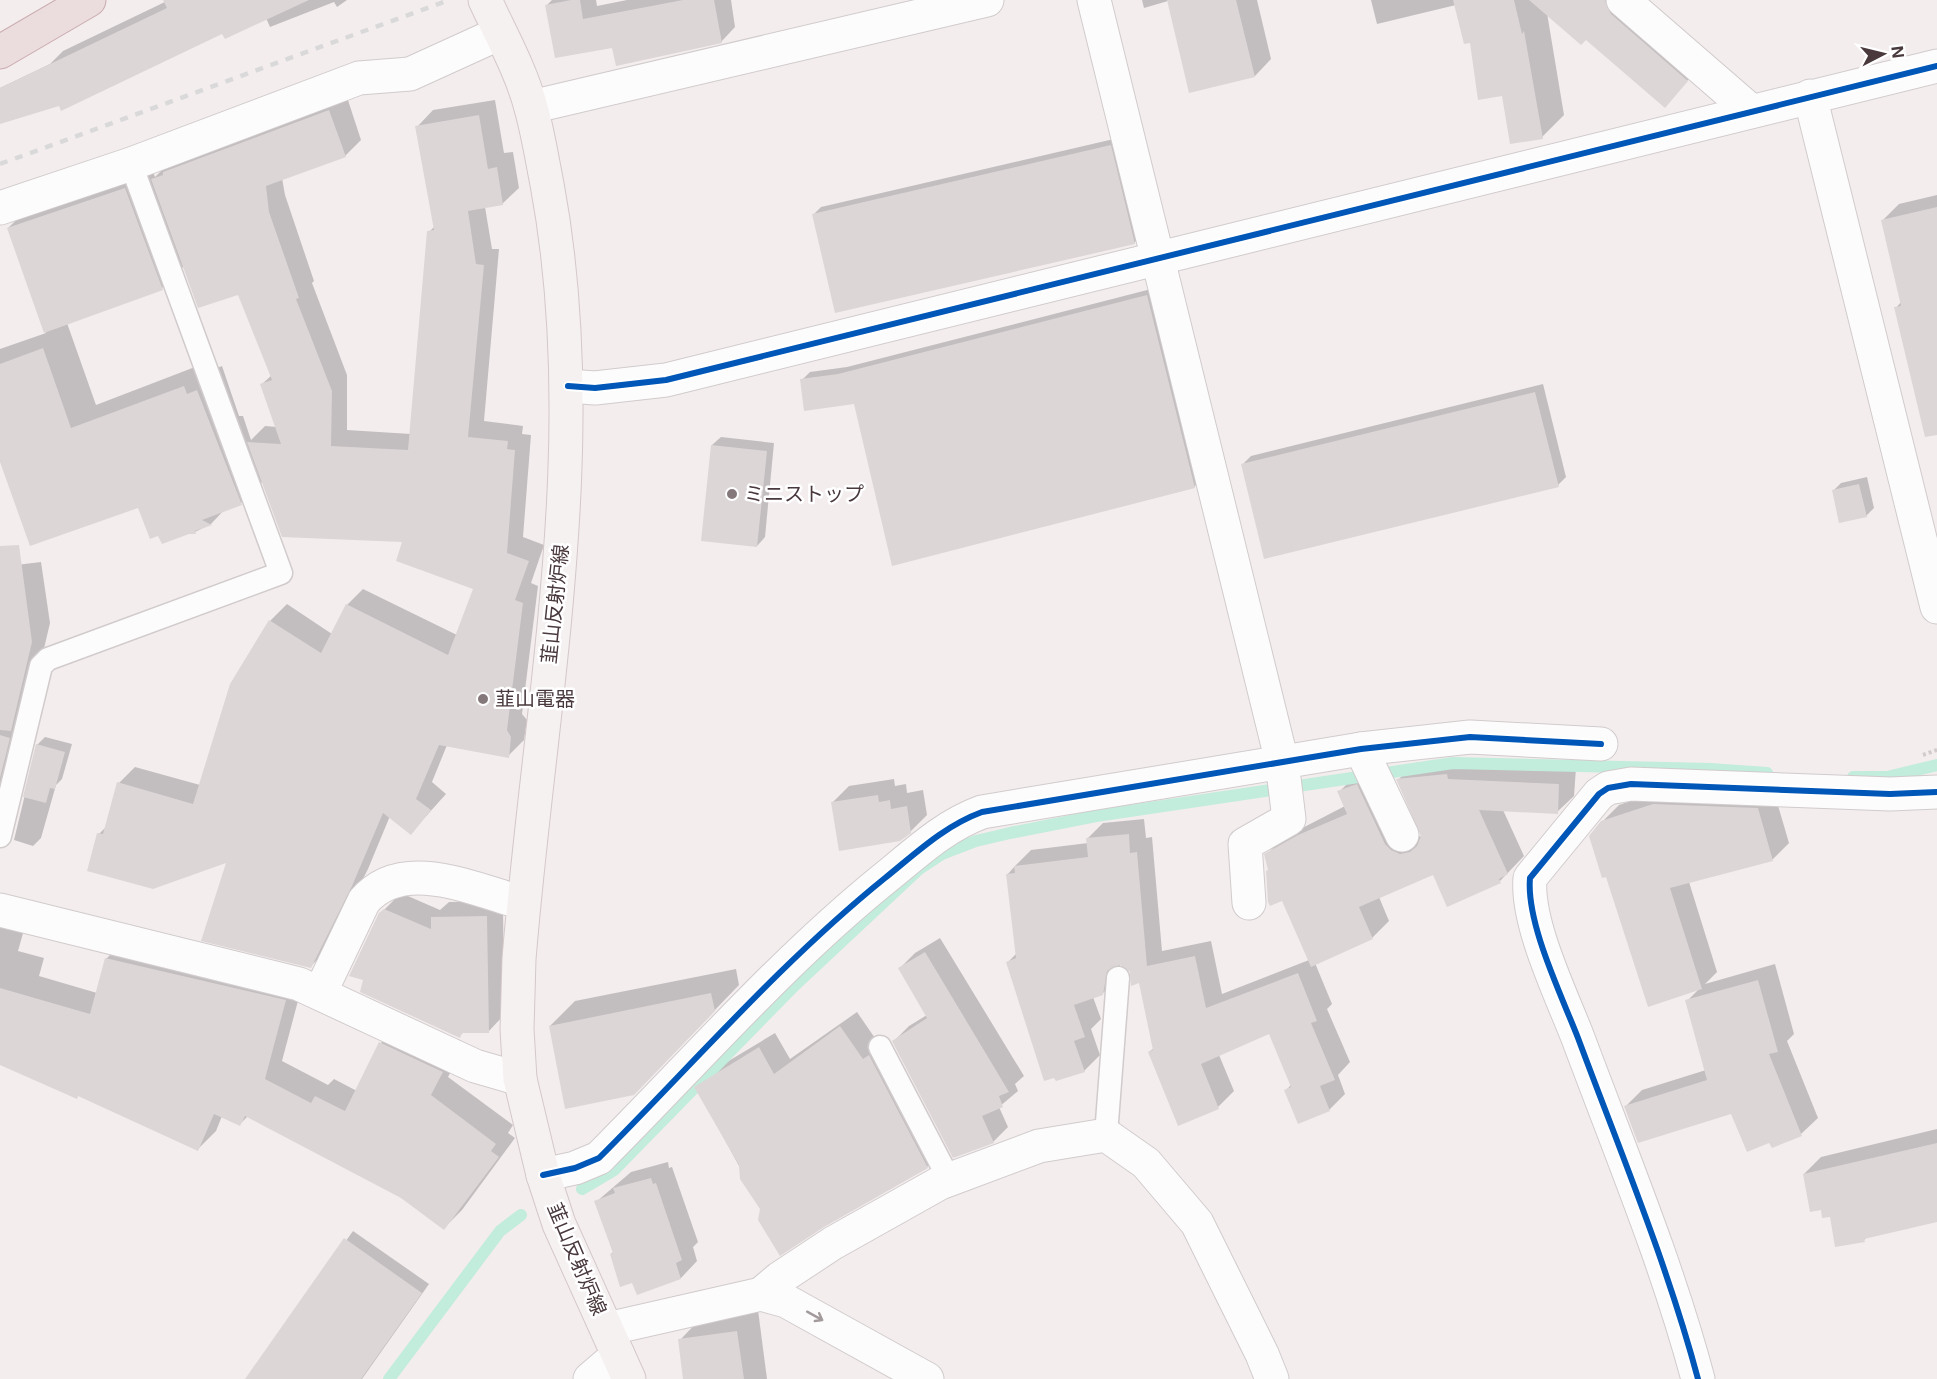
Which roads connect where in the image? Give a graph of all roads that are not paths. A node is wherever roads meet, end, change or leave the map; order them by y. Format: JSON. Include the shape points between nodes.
{"nodes":[{"id":1,"x":89,"y":0,"type":"edge"},
{"id":2,"x":485,"y":0,"type":"edge"},
{"id":3,"x":987,"y":0,"type":"edge"},
{"id":4,"x":1095,"y":0,"type":"edge"},
{"id":5,"x":1623,"y":0,"type":"edge"},
{"id":6,"x":500,"y":33,"type":"junction"},
{"id":7,"x":0,"y":52,"type":"edge"},
{"id":8,"x":1937,"y":66,"type":"edge"},
{"id":9,"x":1810,"y":96,"type":"junction"},
{"id":10,"x":531,"y":107,"type":"junction"},
{"id":11,"x":1751,"y":111,"type":"junction"},
{"id":12,"x":132,"y":164,"type":"junction"},
{"id":13,"x":0,"y":208,"type":"edge"},
{"id":14,"x":1158,"y":260,"type":"junction"},
{"id":15,"x":568,"y":386,"type":"junction"},
{"id":16,"x":1937,"y":607,"type":"edge"},
{"id":17,"x":1601,"y":744,"type":"dead end"},
{"id":18,"x":1363,"y":752,"type":"junction"},
{"id":19,"x":1284,"y":777,"type":"junction"},
{"id":20,"x":1937,"y":792,"type":"edge"},
{"id":21,"x":1402,"y":835,"type":"dead end"},
{"id":22,"x":0,"y":836,"type":"edge"},
{"id":23,"x":523,"y":903,"type":"junction"},
{"id":24,"x":1249,"y":903,"type":"dead end"},
{"id":25,"x":0,"y":910,"type":"edge"},
{"id":26,"x":1118,"y":978,"type":"dead end"},
{"id":27,"x":320,"y":993,"type":"junction"},
{"id":28,"x":880,"y":1047,"type":"dead end"},
{"id":29,"x":520,"y":1079,"type":"junction"},
{"id":30,"x":1107,"y":1135,"type":"junction"},
{"id":31,"x":543,"y":1175,"type":"junction"},
{"id":32,"x":949,"y":1179,"type":"junction"},
{"id":33,"x":761,"y":1294,"type":"junction"},
{"id":34,"x":618,"y":1354,"type":"edge"},
{"id":35,"x":590,"y":1379,"type":"edge"},
{"id":36,"x":927,"y":1379,"type":"edge"},
{"id":37,"x":1272,"y":1379,"type":"edge"},
{"id":38,"x":1698,"y":1379,"type":"edge"}],
"edges":[{"from":1,"to":7,"type":"highway"},
{"from":2,"to":6,"type":"main road","name":"韮山反射炉線"},
{"from":3,"to":10,"type":"street"},
{"from":4,"to":14,"type":"street"},
{"from":5,"to":11,"type":"street"},
{"from":6,"to":10,"type":"main road","name":"韮山反射炉線"},
{"from":6,"to":12,"type":"street","via":[[410,74],[359,78]]},
{"from":8,"to":9,"type":"street"},
{"from":9,"to":11,"type":"street"},
{"from":9,"to":16,"type":"street"},
{"from":10,"to":15,"type":"main road","name":"韮山反射炉線","via":[[561,265]]},
{"from":11,"to":14,"type":"street"},
{"from":12,"to":13,"type":"street"},
{"from":12,"to":22,"type":"lane","via":[[281,573],[48,659],[41,666]]},
{"from":14,"to":15,"type":"street","via":[[666,380],[616,387]]},
{"from":14,"to":19,"type":"street"},
{"from":15,"to":23,"type":"main road","name":"韮山反射炉線","via":[[565,515]]},
{"from":17,"to":18,"type":"street","via":[[1470,737]]},
{"from":18,"to":19,"type":"street"},
{"from":18,"to":21,"type":"street"},
{"from":19,"to":24,"type":"street","via":[[1289,819],[1245,844]]},
{"from":19,"to":31,"type":"street","via":[[982,812],[956,822],[857,901],[789,963],[598,1158]]},
{"from":20,"to":38,"type":"street","via":[[1890,794],[1631,784],[1608,788],[1530,878],[1528,897],[1548,959],[1680,1312]]},
{"from":23,"to":27,"type":"street","via":[[431,878],[387,882],[364,901]]},
{"from":23,"to":29,"type":"main road","name":"韮山反射炉線","via":[[517,1029]]},
{"from":25,"to":27,"type":"street","via":[[299,984]]},
{"from":26,"to":30,"type":"lane"},
{"from":27,"to":29,"type":"street","via":[[475,1066]]},
{"from":28,"to":32,"type":"lane"},
{"from":29,"to":31,"type":"main road","name":"韮山反射炉線"},
{"from":30,"to":32,"type":"street","via":[[1039,1146]]},
{"from":30,"to":37,"type":"street","via":[[1146,1164],[1197,1222]]},
{"from":31,"to":34,"type":"main road","name":"韮山反射炉線","via":[[559,1224]]},
{"from":32,"to":33,"type":"street","via":[[833,1243]]},
{"from":33,"to":34,"type":"street"},
{"from":33,"to":36,"type":"street","one_way":true,"via":[[786,1301]]},
{"from":34,"to":35,"type":"street"}]}
